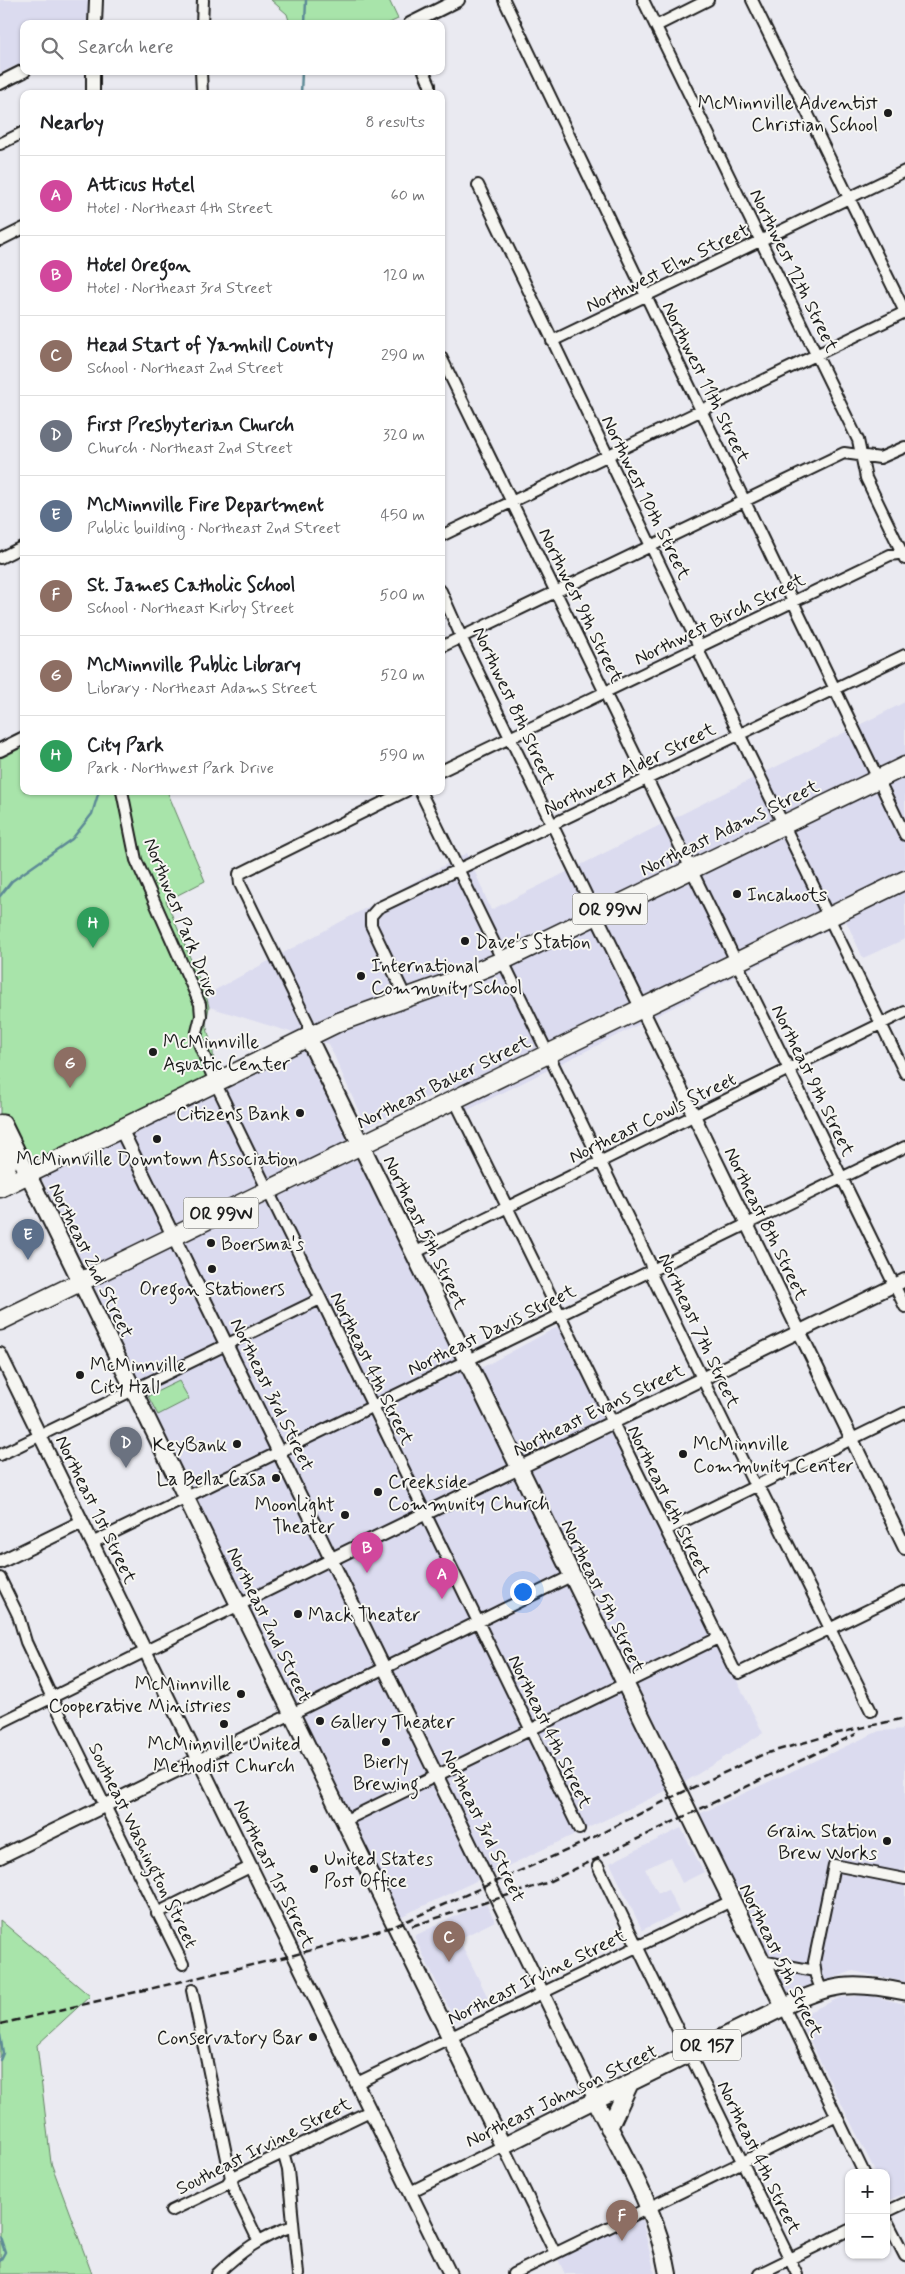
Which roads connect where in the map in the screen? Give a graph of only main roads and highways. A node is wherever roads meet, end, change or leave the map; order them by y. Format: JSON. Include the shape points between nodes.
{"nodes":[{"id":1,"x":905,"y":766,"type":"edge"},
{"id":2,"x":905,"y":880,"type":"edge"},
{"id":3,"x":308,"y":1037,"type":"junction"},
{"id":4,"x":0,"y":1117,"type":"edge"},
{"id":5,"x":0,"y":1124,"type":"edge"},
{"id":6,"x":361,"y":1144,"type":"junction"},
{"id":7,"x":28,"y":1174,"type":"junction"},
{"id":8,"x":0,"y":1187,"type":"edge"},
{"id":9,"x":80,"y":1282,"type":"junction"},
{"id":10,"x":0,"y":1321,"type":"edge"},
{"id":11,"x":905,"y":1992,"type":"edge"},
{"id":12,"x":784,"y":2007,"type":"junction"},
{"id":13,"x":630,"y":2083,"type":"junction"},
{"id":14,"x":596,"y":2100,"type":"junction"},
{"id":15,"x":609,"y":2128,"type":"junction"},
{"id":16,"x":503,"y":2146,"type":"joint"},
{"id":17,"x":668,"y":2274,"type":"edge"}],
"edges":[{"from":1,"to":3,"type":"highway","name":"Northeast Adams Street","number":"OR 99W","via":[[502,961],[366,1011]]},
{"from":2,"to":6,"type":"highway","name":"Northeast Baker Street","number":"OR 99W"},
{"from":3,"to":6,"type":"main road","name":"Northeast 5th Street"},
{"from":3,"to":7,"type":"highway","name":"Northeast Adams Street","number":"OR 99W"},
{"from":4,"to":7,"type":"main road","name":"Northeast 2nd Street"},
{"from":5,"to":8,"type":"highway","via":[[7,1165]]},
{"from":6,"to":9,"type":"highway","name":"Northeast Baker Street","number":"OR 99W"},
{"from":6,"to":12,"type":"main road","name":"Northeast 5th Street"},
{"from":7,"to":8,"type":"highway","name":"Northeast Adams Street","number":"OR 99W"},
{"from":7,"to":9,"type":"main road","name":"Northeast 2nd Street"},
{"from":9,"to":10,"type":"highway","name":"Northeast Baker Street","number":"OR 99W"},
{"from":9,"to":16,"type":"main road","name":"Northeast 2nd Street"},
{"from":11,"to":12,"type":"main road","via":[[865,1984],[838,1986]]},
{"from":12,"to":13,"type":"main road","name":"Northeast Johnson Street","number":"OR 157"},
{"from":13,"to":14,"type":"main road","name":"Northeast Johnson Street","number":"OR 157"},
{"from":13,"to":15,"type":"main road"},
{"from":14,"to":15,"type":"main road","name":"Northeast 3rd Street"},
{"from":14,"to":16,"type":"main road","name":"Northeast Johnson Street","number":"OR 157"},
{"from":15,"to":17,"type":"main road","name":"Northeast 3rd Street","via":[[648,2208]]}]}
